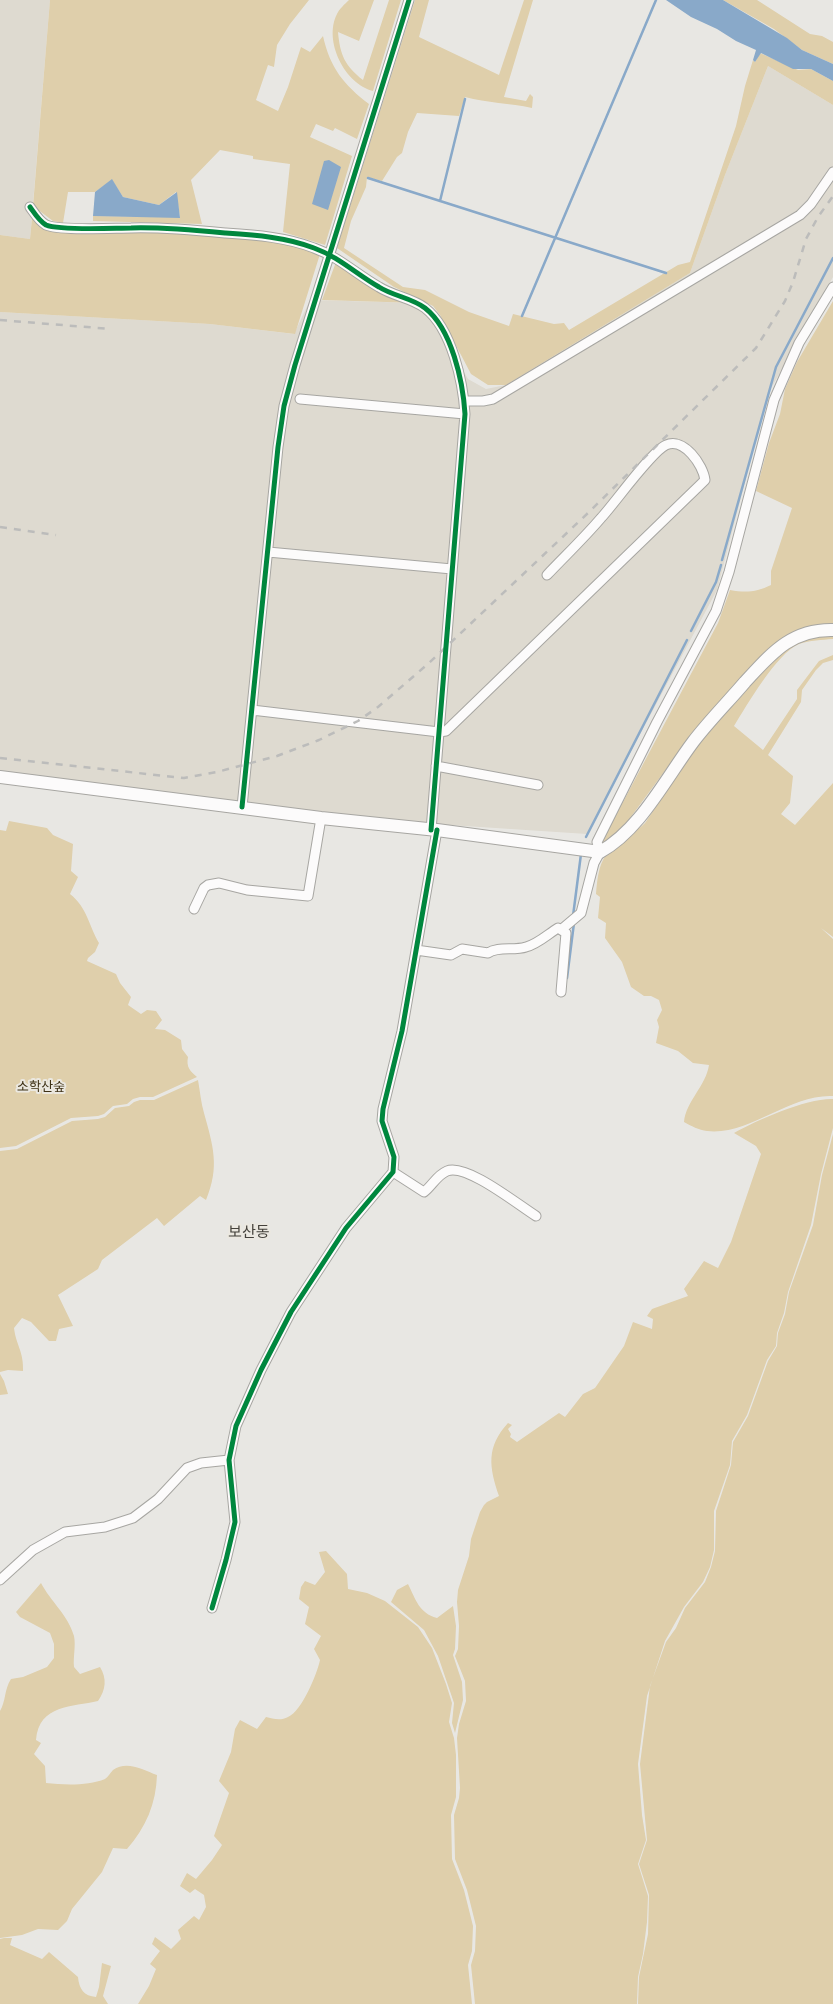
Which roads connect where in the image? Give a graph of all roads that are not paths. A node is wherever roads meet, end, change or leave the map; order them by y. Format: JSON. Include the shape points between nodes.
{"nodes":[{"id":1,"x":409,"y":0,"type":"edge"},
{"id":2,"x":833,"y":172,"type":"edge"},
{"id":3,"x":30,"y":207,"type":"dead end"},
{"id":4,"x":330,"y":255,"type":"junction"},
{"id":5,"x":833,"y":287,"type":"edge"},
{"id":6,"x":300,"y":399,"type":"dead end"},
{"id":7,"x":464,"y":401,"type":"junction"},
{"id":8,"x":465,"y":414,"type":"junction"},
{"id":9,"x":268,"y":552,"type":"junction"},
{"id":10,"x":452,"y":569,"type":"junction"},
{"id":11,"x":547,"y":575,"type":"dead end"},
{"id":12,"x":833,"y":630,"type":"edge"},
{"id":13,"x":252,"y":710,"type":"junction"},
{"id":14,"x":439,"y":732,"type":"junction"},
{"id":15,"x":436,"y":766,"type":"junction"},
{"id":16,"x":0,"y":777,"type":"edge"},
{"id":17,"x":538,"y":784,"type":"dead end"},
{"id":18,"x":242,"y":807,"type":"junction"},
{"id":19,"x":321,"y":818,"type":"junction"},
{"id":20,"x":434,"y":830,"type":"junction"},
{"id":21,"x":600,"y":852,"type":"junction"},
{"id":22,"x":194,"y":909,"type":"dead end"},
{"id":23,"x":569,"y":923,"type":"junction"},
{"id":24,"x":416,"y":950,"type":"junction"},
{"id":25,"x":561,"y":992,"type":"dead end"},
{"id":26,"x":393,"y":1172,"type":"junction"},
{"id":27,"x":536,"y":1216,"type":"dead end"},
{"id":28,"x":229,"y":1460,"type":"junction"},
{"id":29,"x":0,"y":1580,"type":"edge"},
{"id":30,"x":212,"y":1608,"type":"dead end"}],
"edges":[{"from":1,"to":4,"type":"street"},
{"from":2,"to":7,"type":"street","via":[[812,204],[800,215],[497,397],[483,401]]},
{"from":3,"to":4,"type":"street","via":[[39,220],[55,227],[151,227],[244,235],[294,241]]},
{"from":4,"to":7,"type":"street","via":[[378,286],[426,309],[446,337],[457,366]]},
{"from":4,"to":9,"type":"street","via":[[284,406]]},
{"from":5,"to":21,"type":"street","via":[[799,343],[774,400],[729,572],[716,611],[597,842]]},
{"from":6,"to":8,"type":"street"},
{"from":7,"to":8,"type":"street"},
{"from":8,"to":10,"type":"street"},
{"from":9,"to":10,"type":"street"},
{"from":9,"to":13,"type":"street"},
{"from":10,"to":14,"type":"street"},
{"from":11,"to":14,"type":"street","via":[[601,519],[647,462],[665,446],[676,445],[684,448],[699,463],[705,480],[460,718],[446,731]]},
{"from":12,"to":21,"type":"street","via":[[796,637],[776,649],[707,724],[630,828]]},
{"from":13,"to":14,"type":"street"},
{"from":13,"to":18,"type":"street"},
{"from":14,"to":15,"type":"street"},
{"from":15,"to":17,"type":"street"},
{"from":15,"to":20,"type":"street"},
{"from":16,"to":18,"type":"street"},
{"from":18,"to":19,"type":"street"},
{"from":19,"to":20,"type":"street"},
{"from":19,"to":22,"type":"street","via":[[308,896],[247,890],[219,883],[204,888]]},
{"from":20,"to":21,"type":"street"},
{"from":20,"to":24,"type":"street"},
{"from":21,"to":23,"type":"street","via":[[594,863],[581,913]]},
{"from":23,"to":24,"type":"street","via":[[526,947],[492,950],[488,953],[462,949],[451,955]]},
{"from":23,"to":25,"type":"street"},
{"from":24,"to":26,"type":"street","via":[[382,1122],[394,1157]]},
{"from":26,"to":27,"type":"street","via":[[424,1192],[442,1174],[454,1169],[463,1171],[482,1180]]},
{"from":26,"to":28,"type":"street","via":[[336,1243],[291,1312],[236,1426]]},
{"from":28,"to":29,"type":"street","via":[[201,1463],[187,1468],[158,1499],[137,1515],[105,1527],[65,1532],[33,1550]]},
{"from":28,"to":30,"type":"street","via":[[235,1522]]}]}
